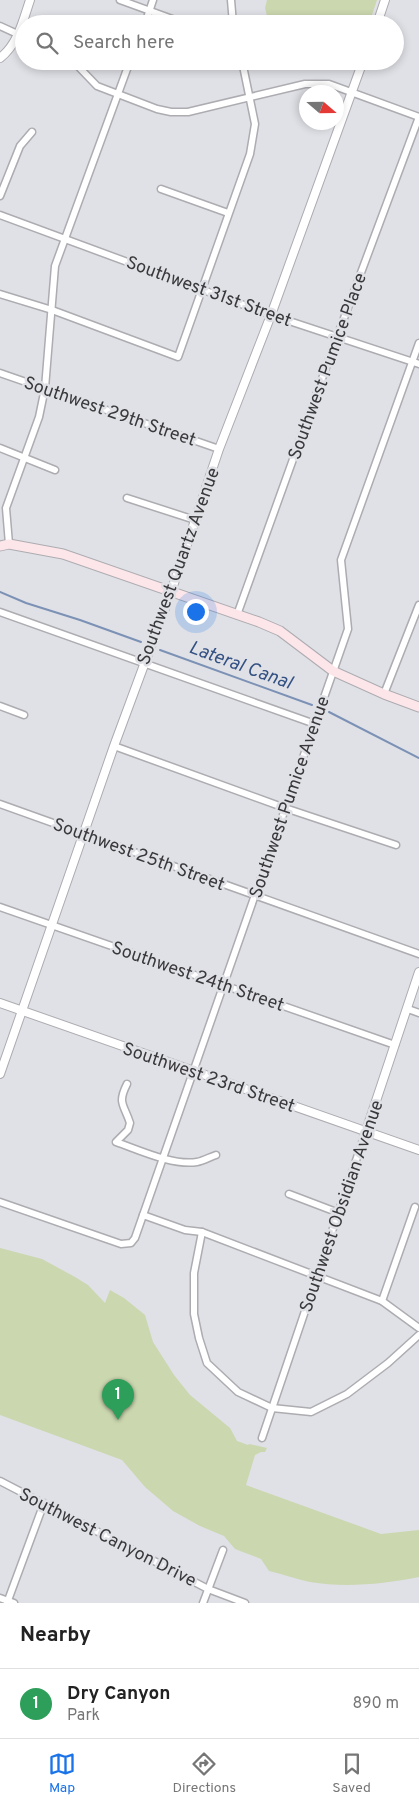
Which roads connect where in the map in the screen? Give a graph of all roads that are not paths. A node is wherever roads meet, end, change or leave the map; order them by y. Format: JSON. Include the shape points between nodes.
{"nodes":[{"id":1,"x":30,"y":0,"type":"edge"},
{"id":2,"x":120,"y":0,"type":"edge"},
{"id":3,"x":153,"y":0,"type":"edge"},
{"id":4,"x":231,"y":0,"type":"edge"},
{"id":5,"x":385,"y":0,"type":"edge"},
{"id":6,"x":150,"y":10,"type":"junction"},
{"id":7,"x":26,"y":15,"type":"edge"},
{"id":8,"x":148,"y":15,"type":"edge"},
{"id":9,"x":163,"y":15,"type":"edge"},
{"id":10,"x":232,"y":15,"type":"edge"},
{"id":11,"x":379,"y":15,"type":"edge"},
{"id":12,"x":0,"y":26,"type":"edge"},
{"id":13,"x":15,"y":33,"type":"edge"},
{"id":14,"x":15,"y":43,"type":"edge"},
{"id":15,"x":0,"y":58,"type":"edge"},
{"id":16,"x":82,"y":70,"type":"edge"},
{"id":17,"x":127,"y":70,"type":"edge"},
{"id":18,"x":244,"y":70,"type":"edge"},
{"id":19,"x":360,"y":70,"type":"edge"},
{"id":20,"x":352,"y":93,"type":"junction"},
{"id":21,"x":118,"y":94,"type":"junction"},
{"id":22,"x":251,"y":97,"type":"junction"},
{"id":23,"x":419,"y":117,"type":"edge"},
{"id":24,"x":32,"y":132,"type":"dead end"},
{"id":25,"x":161,"y":189,"type":"dead end"},
{"id":26,"x":0,"y":196,"type":"edge"},
{"id":27,"x":228,"y":213,"type":"junction"},
{"id":28,"x":0,"y":215,"type":"edge"},
{"id":29,"x":66,"y":238,"type":"junction"},
{"id":30,"x":201,"y":288,"type":"junction"},
{"id":31,"x":0,"y":294,"type":"edge"},
{"id":32,"x":52,"y":310,"type":"junction"},
{"id":33,"x":271,"y":315,"type":"junction"},
{"id":34,"x":337,"y":336,"type":"junction"},
{"id":35,"x":419,"y":343,"type":"edge"},
{"id":36,"x":416,"y":363,"type":"edge"},
{"id":37,"x":0,"y":373,"type":"edge"},
{"id":38,"x":45,"y":388,"type":"junction"},
{"id":39,"x":0,"y":448,"type":"edge"},
{"id":40,"x":220,"y":449,"type":"junction"},
{"id":41,"x":24,"y":457,"type":"junction"},
{"id":42,"x":55,"y":470,"type":"dead end"},
{"id":43,"x":127,"y":498,"type":"dead end"},
{"id":44,"x":195,"y":520,"type":"junction"},
{"id":45,"x":5,"y":545,"type":"edge"},
{"id":46,"x":171,"y":592,"type":"junction"},
{"id":47,"x":419,"y":604,"type":"edge"},
{"id":48,"x":0,"y":612,"type":"edge"},
{"id":49,"x":237,"y":615,"type":"junction"},
{"id":50,"x":143,"y":664,"type":"junction"},
{"id":51,"x":333,"y":671,"type":"junction"},
{"id":52,"x":384,"y":694,"type":"junction"},
{"id":53,"x":0,"y":706,"type":"edge"},
{"id":54,"x":419,"y":707,"type":"edge"},
{"id":55,"x":24,"y":715,"type":"dead end"},
{"id":56,"x":315,"y":724,"type":"junction"},
{"id":57,"x":114,"y":746,"type":"junction"},
{"id":58,"x":0,"y":804,"type":"edge"},
{"id":59,"x":285,"y":808,"type":"junction"},
{"id":60,"x":84,"y":834,"type":"junction"},
{"id":61,"x":396,"y":845,"type":"dead end"},
{"id":62,"x":254,"y":896,"type":"junction"},
{"id":63,"x":0,"y":907,"type":"edge"},
{"id":64,"x":52,"y":925,"type":"junction"},
{"id":65,"x":419,"y":954,"type":"edge"},
{"id":66,"x":419,"y":972,"type":"edge"},
{"id":67,"x":223,"y":984,"type":"junction"},
{"id":68,"x":0,"y":1003,"type":"edge"},
{"id":69,"x":408,"y":1010,"type":"junction"},
{"id":70,"x":22,"y":1011,"type":"junction"},
{"id":71,"x":419,"y":1013,"type":"edge"},
{"id":72,"x":395,"y":1045,"type":"junction"},
{"id":73,"x":193,"y":1072,"type":"junction"},
{"id":74,"x":0,"y":1074,"type":"edge"},
{"id":75,"x":127,"y":1084,"type":"dead end"},
{"id":76,"x":366,"y":1131,"type":"junction"},
{"id":77,"x":419,"y":1150,"type":"edge"},
{"id":78,"x":216,"y":1155,"type":"dead end"},
{"id":79,"x":163,"y":1158,"type":"junction"},
{"id":80,"x":289,"y":1194,"type":"dead end"},
{"id":81,"x":0,"y":1202,"type":"edge"},
{"id":82,"x":415,"y":1207,"type":"dead end"},
{"id":83,"x":339,"y":1213,"type":"junction"},
{"id":84,"x":144,"y":1215,"type":"junction"},
{"id":85,"x":202,"y":1232,"type":"junction"},
{"id":86,"x":319,"y":1277,"type":"junction"},
{"id":87,"x":382,"y":1301,"type":"junction"},
{"id":88,"x":419,"y":1328,"type":"edge"},
{"id":89,"x":419,"y":1335,"type":"edge"},
{"id":90,"x":272,"y":1408,"type":"junction"},
{"id":91,"x":262,"y":1438,"type":"dead end"},
{"id":92,"x":0,"y":1482,"type":"edge"},
{"id":93,"x":44,"y":1503,"type":"junction"},
{"id":94,"x":223,"y":1550,"type":"dead end"},
{"id":95,"x":208,"y":1589,"type":"junction"},
{"id":96,"x":0,"y":1598,"type":"edge"},
{"id":97,"x":10,"y":1602,"type":"edge"},
{"id":98,"x":203,"y":1603,"type":"edge"},
{"id":99,"x":245,"y":1603,"type":"edge"}],
"edges":[{"from":1,"to":7,"type":"street"},
{"from":2,"to":6,"type":"street"},
{"from":3,"to":6,"type":"street"},
{"from":4,"to":10,"type":"street"},
{"from":5,"to":11,"type":"street"},
{"from":6,"to":8,"type":"street"},
{"from":6,"to":9,"type":"street"},
{"from":12,"to":13,"type":"street"},
{"from":14,"to":15,"type":"street"},
{"from":16,"to":21,"type":"street","via":[[97,86]]},
{"from":17,"to":21,"type":"street"},
{"from":18,"to":22,"type":"street"},
{"from":19,"to":20,"type":"street","name":"Southwest Quartz Avenue"},
{"from":20,"to":22,"type":"street","via":[[329,84],[305,84]]},
{"from":20,"to":23,"type":"street"},
{"from":20,"to":33,"type":"street","name":"Southwest Quartz Avenue"},
{"from":21,"to":22,"type":"street","via":[[171,112],[188,112]]},
{"from":21,"to":29,"type":"street"},
{"from":22,"to":27,"type":"street","via":[[256,124],[250,154]]},
{"from":23,"to":34,"type":"street","name":"Southwest Pumice Place"},
{"from":24,"to":26,"type":"street","via":[[20,146]]},
{"from":25,"to":27,"type":"street"},
{"from":27,"to":30,"type":"street"},
{"from":28,"to":29,"type":"street","name":"Southwest 31st Street"},
{"from":29,"to":30,"type":"street","name":"Southwest 31st Street"},
{"from":29,"to":32,"type":"street","via":[[55,266]]},
{"from":30,"to":32,"type":"street","via":[[178,357]]},
{"from":30,"to":33,"type":"street","name":"Southwest 31st Street"},
{"from":31,"to":32,"type":"street"},
{"from":32,"to":38,"type":"street"},
{"from":33,"to":34,"type":"street","name":"Southwest 31st Street"},
{"from":33,"to":40,"type":"street","name":"Southwest Quartz Avenue"},
{"from":34,"to":36,"type":"street","name":"Southwest 31st Street"},
{"from":34,"to":49,"type":"street","name":"Southwest Pumice Place"},
{"from":35,"to":36,"type":"street","name":"Southwest Pumice Avenue"},
{"from":36,"to":51,"type":"street","name":"Southwest Pumice Avenue","via":[[341,560],[348,629]]},
{"from":37,"to":38,"type":"street","name":"Southwest 29th Street"},
{"from":38,"to":40,"type":"street","name":"Southwest 29th Street"},
{"from":38,"to":41,"type":"street","via":[[39,417]]},
{"from":39,"to":41,"type":"street"},
{"from":40,"to":44,"type":"street","name":"Southwest Quartz Avenue"},
{"from":41,"to":42,"type":"street"},
{"from":41,"to":45,"type":"street","via":[[6,508]]},
{"from":43,"to":44,"type":"street"},
{"from":44,"to":46,"type":"street","name":"Southwest Quartz Avenue"},
{"from":45,"to":46,"type":"main road","via":[[63,554]]},
{"from":46,"to":49,"type":"main road"},
{"from":46,"to":50,"type":"street","name":"Southwest Quartz Avenue"},
{"from":47,"to":52,"type":"street"},
{"from":48,"to":50,"type":"street"},
{"from":49,"to":51,"type":"main road","via":[[280,631]]},
{"from":50,"to":56,"type":"street"},
{"from":50,"to":57,"type":"street","name":"Southwest Quartz Avenue"},
{"from":51,"to":52,"type":"main road"},
{"from":51,"to":56,"type":"street","name":"Southwest Pumice Avenue"},
{"from":52,"to":54,"type":"main road"},
{"from":53,"to":55,"type":"street"},
{"from":56,"to":59,"type":"street","name":"Southwest Pumice Avenue"},
{"from":57,"to":59,"type":"street"},
{"from":57,"to":60,"type":"street","name":"Southwest Quartz Avenue"},
{"from":58,"to":60,"type":"street","name":"Southwest 25th Street"},
{"from":59,"to":61,"type":"street"},
{"from":59,"to":62,"type":"street","name":"Southwest Pumice Avenue"},
{"from":60,"to":62,"type":"street","name":"Southwest 25th Street"},
{"from":60,"to":64,"type":"street","name":"Southwest Quartz Avenue"},
{"from":62,"to":65,"type":"street","name":"Southwest 25th Street"},
{"from":62,"to":67,"type":"street","name":"Southwest Pumice Avenue"},
{"from":63,"to":64,"type":"street","name":"Southwest 24th Street"},
{"from":64,"to":67,"type":"street","name":"Southwest 24th Street"},
{"from":64,"to":70,"type":"street","name":"Southwest Quartz Avenue"},
{"from":66,"to":69,"type":"street","name":"Southwest Obsidian Avenue"},
{"from":67,"to":72,"type":"street","name":"Southwest 24th Street"},
{"from":67,"to":73,"type":"street","name":"Southwest Pumice Avenue"},
{"from":68,"to":70,"type":"street","name":"Southwest 23rd Street"},
{"from":69,"to":71,"type":"street"},
{"from":69,"to":72,"type":"street","name":"Southwest Obsidian Avenue"},
{"from":70,"to":73,"type":"street","name":"Southwest 23rd Street"},
{"from":70,"to":74,"type":"street","name":"Southwest Quartz Avenue"},
{"from":72,"to":76,"type":"street","name":"Southwest Obsidian Avenue"},
{"from":73,"to":76,"type":"street","name":"Southwest 23rd Street"},
{"from":73,"to":79,"type":"street","name":"Southwest Pumice Avenue"},
{"from":75,"to":79,"type":"street","via":[[121,1096],[130,1123],[128,1130],[116,1142]]},
{"from":76,"to":77,"type":"street","name":"Southwest 23rd Street"},
{"from":76,"to":83,"type":"street","name":"Southwest Obsidian Avenue"},
{"from":78,"to":79,"type":"street","via":[[198,1162]]},
{"from":79,"to":84,"type":"street","name":"Southwest Pumice Avenue"},
{"from":80,"to":83,"type":"street"},
{"from":81,"to":84,"type":"street","name":"Southwest Pumice Avenue","via":[[126,1244],[135,1238]]},
{"from":82,"to":87,"type":"street"},
{"from":83,"to":86,"type":"street","name":"Southwest Obsidian Avenue"},
{"from":84,"to":85,"type":"street","via":[[185,1230]]},
{"from":85,"to":86,"type":"street"},
{"from":85,"to":90,"type":"street","via":[[194,1273],[194,1314],[207,1364],[238,1392]]},
{"from":86,"to":87,"type":"street"},
{"from":86,"to":90,"type":"street","name":"Southwest Obsidian Avenue"},
{"from":87,"to":88,"type":"street"},
{"from":89,"to":90,"type":"street","via":[[347,1394],[311,1412]]},
{"from":90,"to":91,"type":"street","name":"Southwest Obsidian Avenue"},
{"from":92,"to":93,"type":"street","name":"Southwest Canyon Drive"},
{"from":93,"to":95,"type":"street","name":"Southwest Canyon Drive"},
{"from":93,"to":97,"type":"street"},
{"from":94,"to":95,"type":"street"},
{"from":95,"to":98,"type":"street"},
{"from":95,"to":99,"type":"street","name":"Southwest Canyon Drive"},
{"from":96,"to":97,"type":"street"}]}
